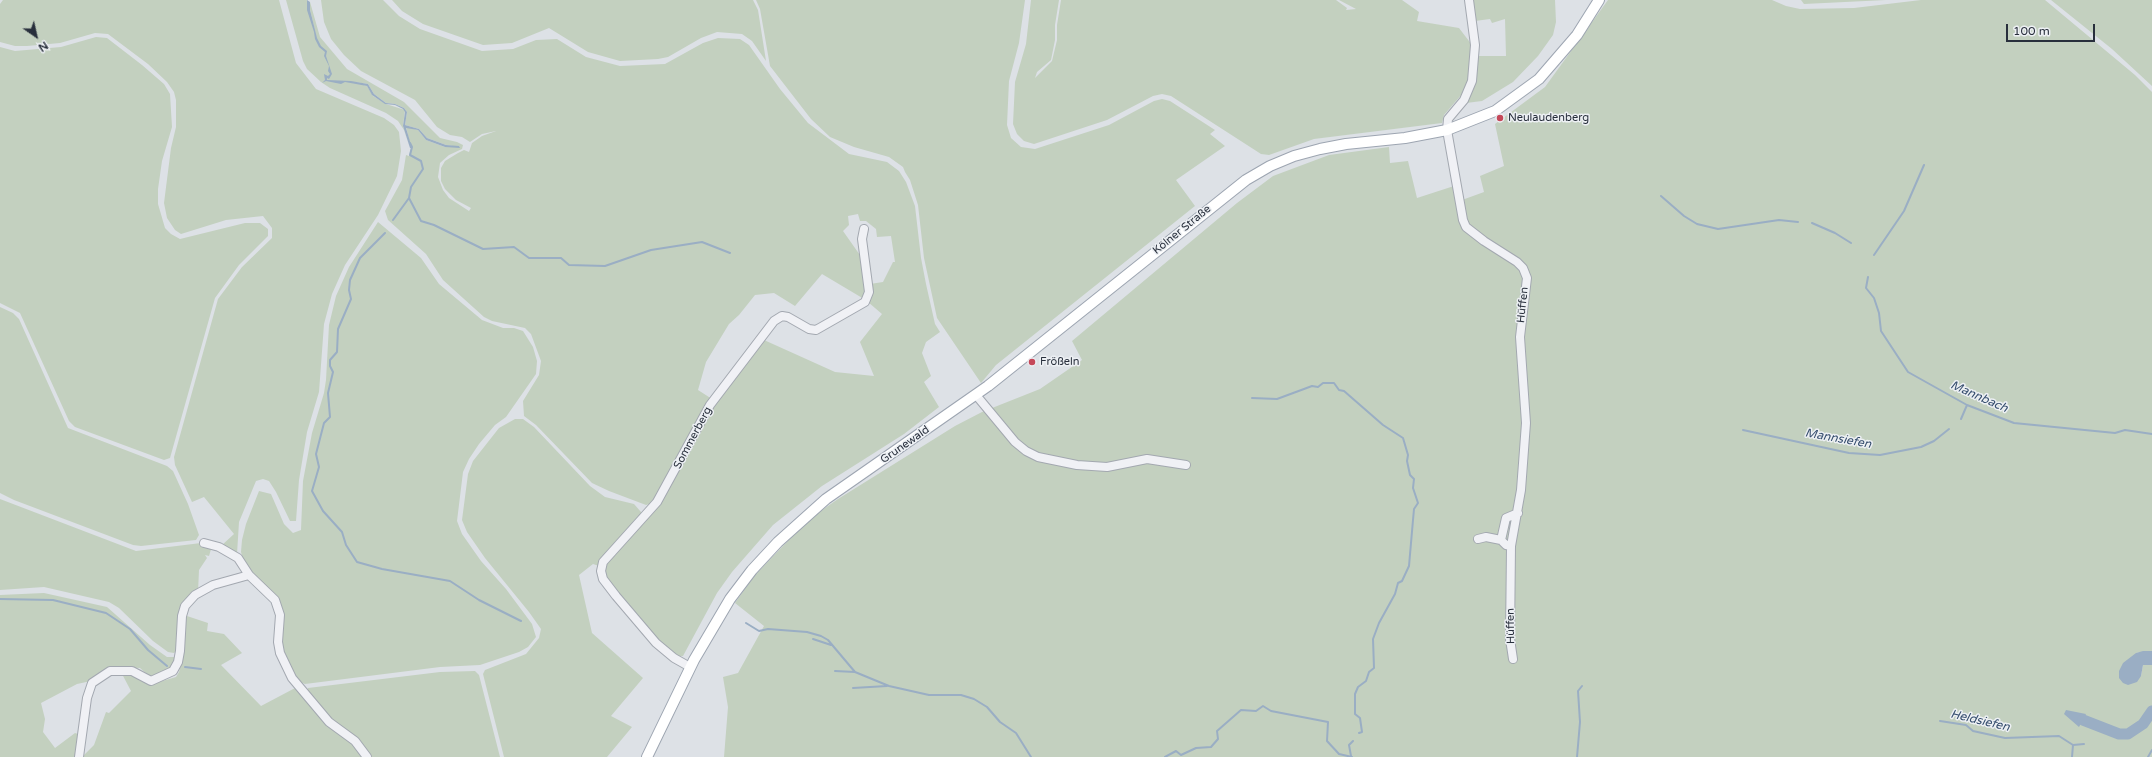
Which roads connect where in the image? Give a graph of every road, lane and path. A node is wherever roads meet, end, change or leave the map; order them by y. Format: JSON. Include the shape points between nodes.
{"nodes":[{"id":1,"x":1469,"y":0,"type":"edge"},
{"id":2,"x":1599,"y":0,"type":"edge"},
{"id":3,"x":1460,"y":105,"type":"junction"},
{"id":4,"x":1468,"y":109,"type":"dead end"},
{"id":5,"x":1448,"y":130,"type":"junction"},
{"id":6,"x":864,"y":229,"type":"dead end"},
{"id":7,"x":982,"y":390,"type":"junction"},
{"id":8,"x":1186,"y":465,"type":"dead end"},
{"id":9,"x":1518,"y":513,"type":"junction"},
{"id":10,"x":1478,"y":539,"type":"dead end"},
{"id":11,"x":1501,"y":540,"type":"junction"},
{"id":12,"x":204,"y":543,"type":"dead end"},
{"id":13,"x":1511,"y":546,"type":"junction"},
{"id":14,"x":249,"y":575,"type":"junction"},
{"id":15,"x":1513,"y":659,"type":"dead end"},
{"id":16,"x":690,"y":667,"type":"junction"},
{"id":17,"x":79,"y":757,"type":"edge"},
{"id":18,"x":367,"y":757,"type":"edge"},
{"id":19,"x":647,"y":757,"type":"edge"}],
"edges":[{"from":1,"to":3,"type":"street","via":[[1476,45],[1469,92]]},
{"from":2,"to":5,"type":"main road","name":"Kölner Straße","via":[[1577,35],[1539,79],[1495,111]]},
{"from":3,"to":4,"type":"street"},
{"from":3,"to":5,"type":"street","via":[[1448,119]]},
{"from":5,"to":7,"type":"main road","name":"Kölner Straße","via":[[1320,149],[1270,166],[1246,180]]},
{"from":5,"to":9,"type":"street","name":"Hüffen","via":[[1466,227],[1517,262],[1527,278],[1520,337],[1526,423]]},
{"from":6,"to":16,"type":"street","name":"Sommerberg","via":[[862,239],[869,292],[865,302],[816,330],[809,329],[788,317],[782,316],[774,321],[710,405],[657,502],[603,562],[603,579],[616,596],[656,643]]},
{"from":7,"to":8,"type":"street","via":[[1015,442],[1038,457],[1071,464],[1107,467],[1147,459]]},
{"from":7,"to":16,"type":"main road","name":"Grunewald","via":[[826,499],[783,536],[730,599]]},
{"from":9,"to":11,"type":"street","via":[[1506,518]]},
{"from":9,"to":13,"type":"street","name":"Hüffen"},
{"from":10,"to":11,"type":"street"},
{"from":11,"to":13,"type":"street"},
{"from":12,"to":14,"type":"street","via":[[219,547],[238,558]]},
{"from":13,"to":15,"type":"street","name":"Hüffen","via":[[1510,639]]},
{"from":14,"to":17,"type":"street","via":[[213,585],[195,595],[185,606],[178,662],[173,671],[151,681],[132,671],[110,671],[92,683],[87,698]]},
{"from":14,"to":18,"type":"street","via":[[275,600],[279,608],[280,653],[292,678],[329,722],[355,741]]},
{"from":16,"to":19,"type":"main road","name":"Grunewald"}]}
